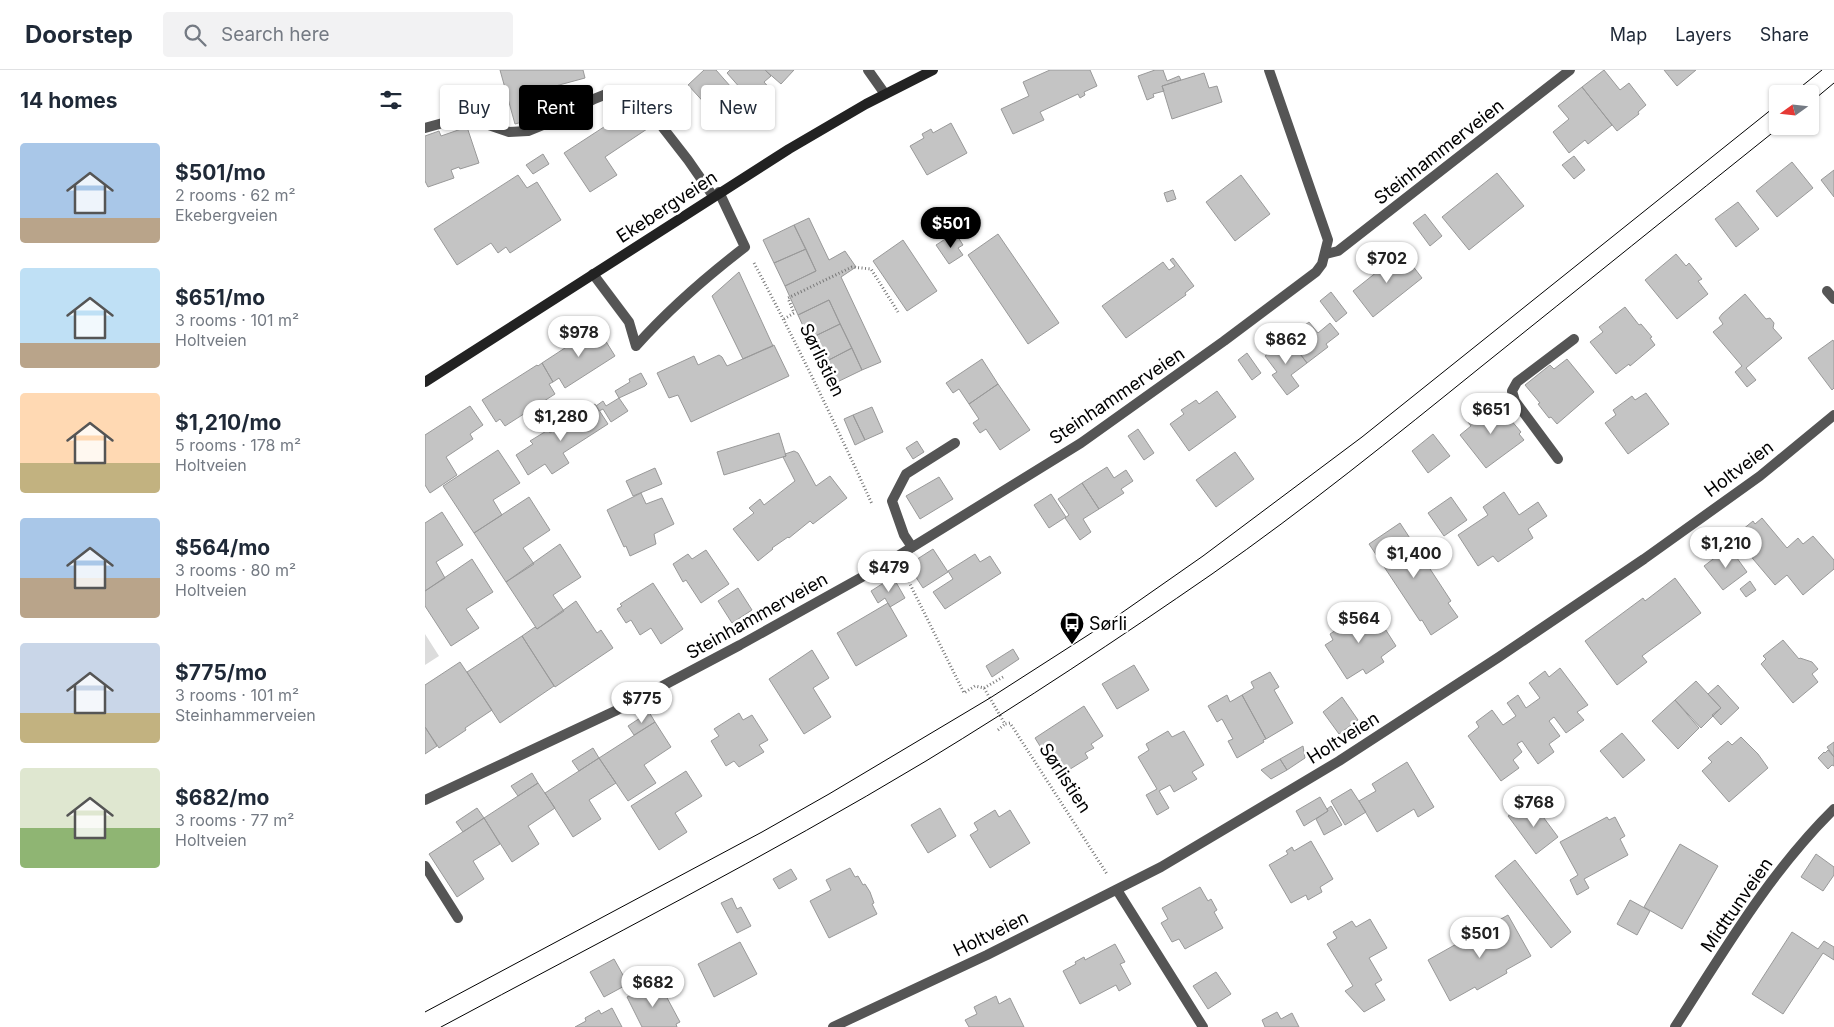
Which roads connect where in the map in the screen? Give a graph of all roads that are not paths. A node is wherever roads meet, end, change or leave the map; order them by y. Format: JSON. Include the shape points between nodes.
{"nodes":[{"id":1,"x":868,"y":70,"type":"edge"},
{"id":2,"x":933,"y":70,"type":"edge"},
{"id":3,"x":1269,"y":70,"type":"edge"},
{"id":4,"x":1570,"y":70,"type":"edge"},
{"id":5,"x":885,"y":94,"type":"junction"},
{"id":6,"x":425,"y":128,"type":"edge"},
{"id":7,"x":716,"y":194,"type":"junction"},
{"id":8,"x":1326,"y":254,"type":"junction"},
{"id":9,"x":593,"y":274,"type":"junction"},
{"id":10,"x":1574,"y":339,"type":"dead end"},
{"id":11,"x":425,"y":382,"type":"edge"},
{"id":12,"x":1834,"y":416,"type":"edge"},
{"id":13,"x":955,"y":443,"type":"dead end"},
{"id":14,"x":1558,"y":460,"type":"dead end"},
{"id":15,"x":912,"y":546,"type":"junction"},
{"id":16,"x":425,"y":800,"type":"edge"},
{"id":17,"x":1834,"y":809,"type":"edge"},
{"id":18,"x":425,"y":866,"type":"edge"},
{"id":19,"x":1117,"y":890,"type":"junction"},
{"id":20,"x":459,"y":918,"type":"dead end"},
{"id":21,"x":833,"y":1027,"type":"edge"},
{"id":22,"x":1203,"y":1027,"type":"edge"},
{"id":23,"x":1675,"y":1027,"type":"edge"}],
"edges":[{"from":1,"to":5,"type":"street"},
{"from":2,"to":5,"type":"main road","name":"Ekebergveien"},
{"from":3,"to":8,"type":"street","via":[[1328,240]]},
{"from":4,"to":8,"type":"street","name":"Steinhammerveien","via":[[1338,251]]},
{"from":5,"to":7,"type":"main road","name":"Ekebergveien"},
{"from":6,"to":7,"type":"street","via":[[461,118],[509,132],[527,131],[601,96],[625,92],[639,97]]},
{"from":7,"to":9,"type":"main road","name":"Ekebergveien"},
{"from":7,"to":9,"type":"street","via":[[745,247],[658,321],[636,346],[629,322]]},
{"from":8,"to":15,"type":"street","name":"Steinhammerveien","via":[[1311,276],[1081,443]]},
{"from":9,"to":11,"type":"main road","name":"Ekebergveien"},
{"from":10,"to":14,"type":"street","via":[[1517,382],[1512,392],[1515,401]]},
{"from":12,"to":19,"type":"street","name":"Holtveien","via":[[1759,476],[1644,559],[1490,662],[1339,761]]},
{"from":13,"to":15,"type":"street","via":[[906,474],[892,501],[904,535]]},
{"from":15,"to":16,"type":"street","name":"Steinhammerveien","via":[[740,645],[615,711]]},
{"from":17,"to":23,"type":"street","name":"Midttunveien","via":[[1806,837],[1763,891]]},
{"from":18,"to":20,"type":"street"},
{"from":19,"to":21,"type":"street","name":"Holtveien"},
{"from":19,"to":22,"type":"street"}]}
